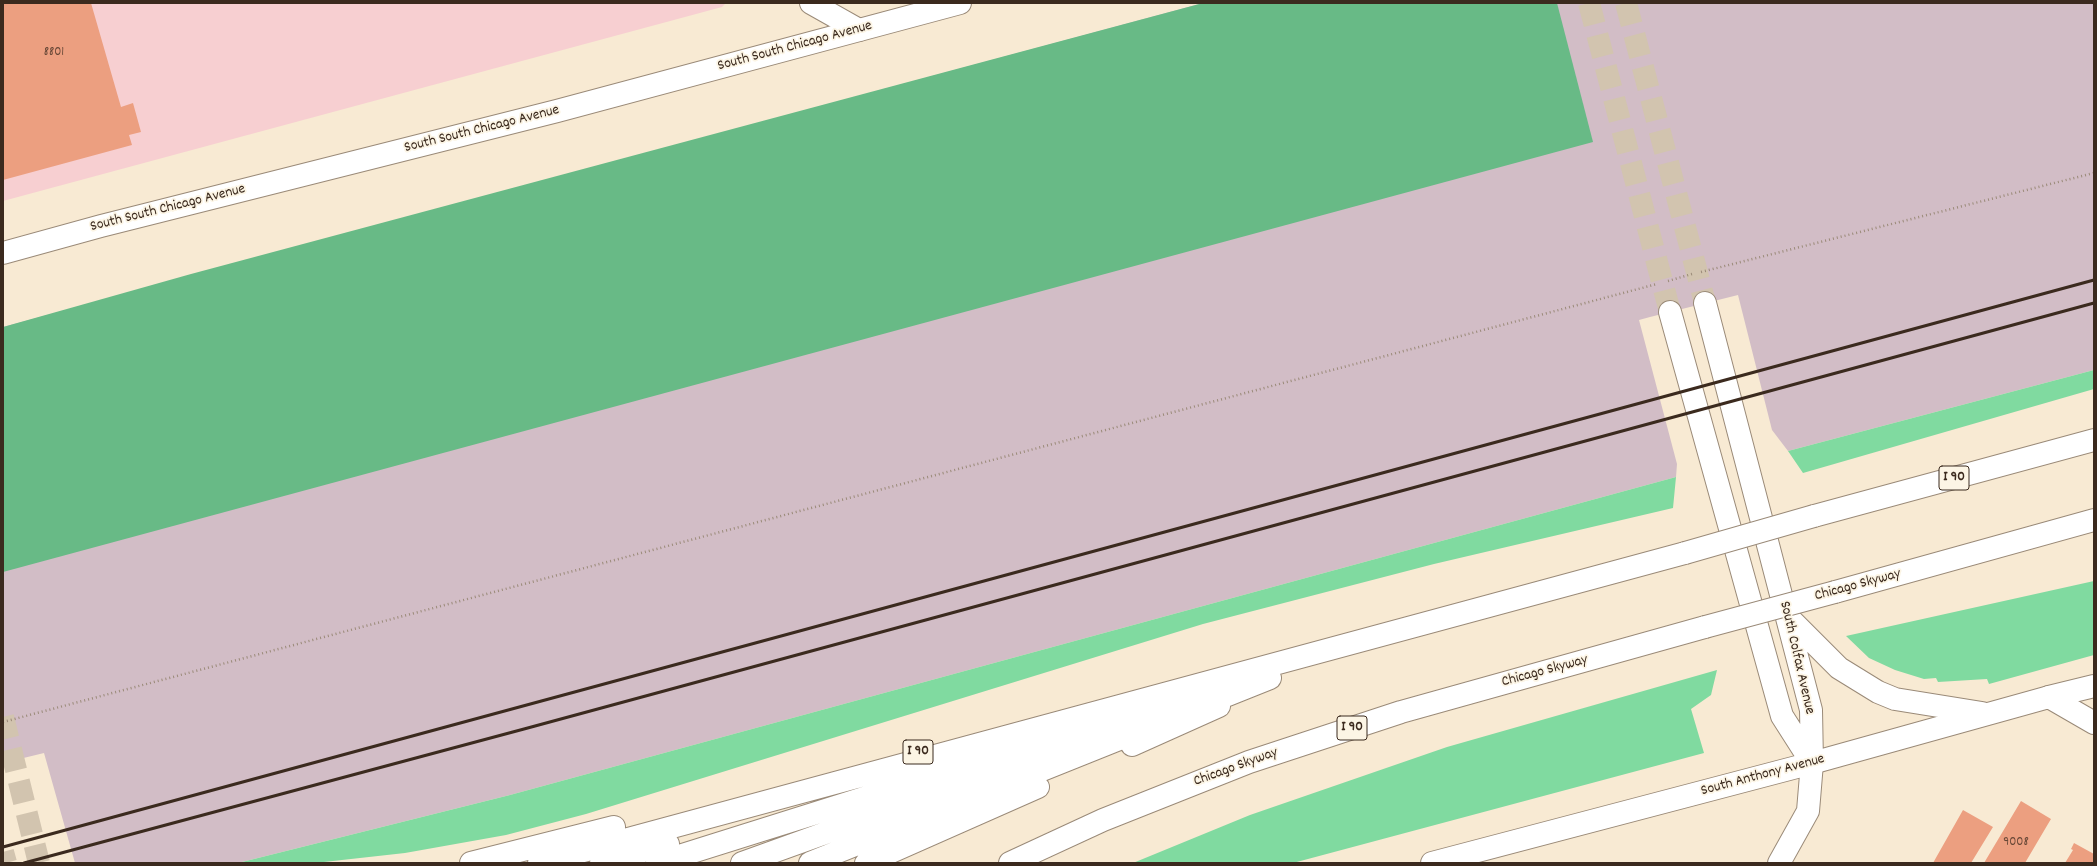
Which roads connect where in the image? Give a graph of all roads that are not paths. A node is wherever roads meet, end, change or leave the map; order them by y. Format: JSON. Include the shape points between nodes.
{"nodes":[{"id":1,"x":811,"y":3,"type":"edge"},
{"id":2,"x":960,"y":3,"type":"edge"},
{"id":3,"x":859,"y":30,"type":"junction"},
{"id":4,"x":3,"y":253,"type":"edge"},
{"id":5,"x":1705,"y":303,"type":"tunnel mouth"},
{"id":6,"x":1670,"y":312,"type":"tunnel mouth"},
{"id":7,"x":2094,"y":440,"type":"edge"},
{"id":8,"x":2094,"y":520,"type":"edge"},
{"id":9,"x":2094,"y":526,"type":"edge"},
{"id":10,"x":2057,"y":530,"type":"junction"},
{"id":11,"x":1787,"y":616,"type":"junction"},
{"id":12,"x":1354,"y":643,"type":"junction"},
{"id":13,"x":2094,"y":686,"type":"edge"},
{"id":14,"x":2049,"y":697,"type":"junction"},
{"id":15,"x":1989,"y":714,"type":"junction"},
{"id":16,"x":2094,"y":723,"type":"edge"},
{"id":17,"x":1812,"y":763,"type":"junction"},
{"id":18,"x":471,"y":863,"type":"edge"},
{"id":19,"x":475,"y":863,"type":"edge"},
{"id":20,"x":539,"y":863,"type":"edge"},
{"id":21,"x":601,"y":863,"type":"edge"},
{"id":22,"x":657,"y":863,"type":"edge"},
{"id":23,"x":702,"y":863,"type":"edge"},
{"id":24,"x":742,"y":863,"type":"edge"},
{"id":25,"x":779,"y":863,"type":"edge"},
{"id":26,"x":810,"y":863,"type":"edge"},
{"id":27,"x":839,"y":863,"type":"edge"},
{"id":28,"x":866,"y":863,"type":"edge"},
{"id":29,"x":1010,"y":863,"type":"edge"},
{"id":30,"x":1432,"y":863,"type":"edge"},
{"id":31,"x":1779,"y":863,"type":"edge"}],
"edges":[{"from":1,"to":3,"type":"main road"},
{"from":2,"to":3,"type":"main road","name":"South South Chicago Avenue"},
{"from":3,"to":4,"type":"main road","name":"South South Chicago Avenue","via":[[557,111]]},
{"from":5,"to":11,"type":"main road","name":"South Colfax Avenue"},
{"from":6,"to":17,"type":"main road","name":"South Colfax Avenue","via":[[1782,716]]},
{"from":7,"to":12,"type":"main road","number":"I 90","bridge":true},
{"from":8,"to":10,"type":"main road","name":"Chicago Skyway","number":"I 90"},
{"from":9,"to":10,"type":"main road"},
{"from":10,"to":29,"type":"main road","name":"Chicago Skyway","number":"I 90","bridge":true,"via":[[1401,712],[1249,762],[1103,820]]},
{"from":11,"to":15,"type":"main road","via":[[1839,668],[1878,692],[1895,699]]},
{"from":11,"to":17,"type":"main road","name":"South Colfax Avenue","via":[[1811,710]]},
{"from":12,"to":18,"type":"main road","number":"I 90"},
{"from":12,"to":19,"type":"main road","number":"I 90"},
{"from":12,"to":20,"type":"main road","number":"I 90"},
{"from":12,"to":21,"type":"main road","number":"I 90"},
{"from":12,"to":22,"type":"main road","number":"I 90"},
{"from":12,"to":23,"type":"main road","number":"I 90"},
{"from":12,"to":24,"type":"main road","number":"I 90"},
{"from":12,"to":25,"type":"main road","number":"I 90"},
{"from":12,"to":26,"type":"main road","number":"I 90"},
{"from":12,"to":27,"type":"main road","number":"I 90"},
{"from":12,"to":28,"type":"main road","number":"I 90"},
{"from":13,"to":14,"type":"main road","name":"South Anthony Avenue"},
{"from":14,"to":15,"type":"main road","name":"South Anthony Avenue"},
{"from":14,"to":16,"type":"main road"},
{"from":15,"to":17,"type":"main road","name":"South Anthony Avenue"},
{"from":17,"to":30,"type":"main road","name":"South Anthony Avenue"},
{"from":17,"to":31,"type":"main road","via":[[1808,811]]}]}
